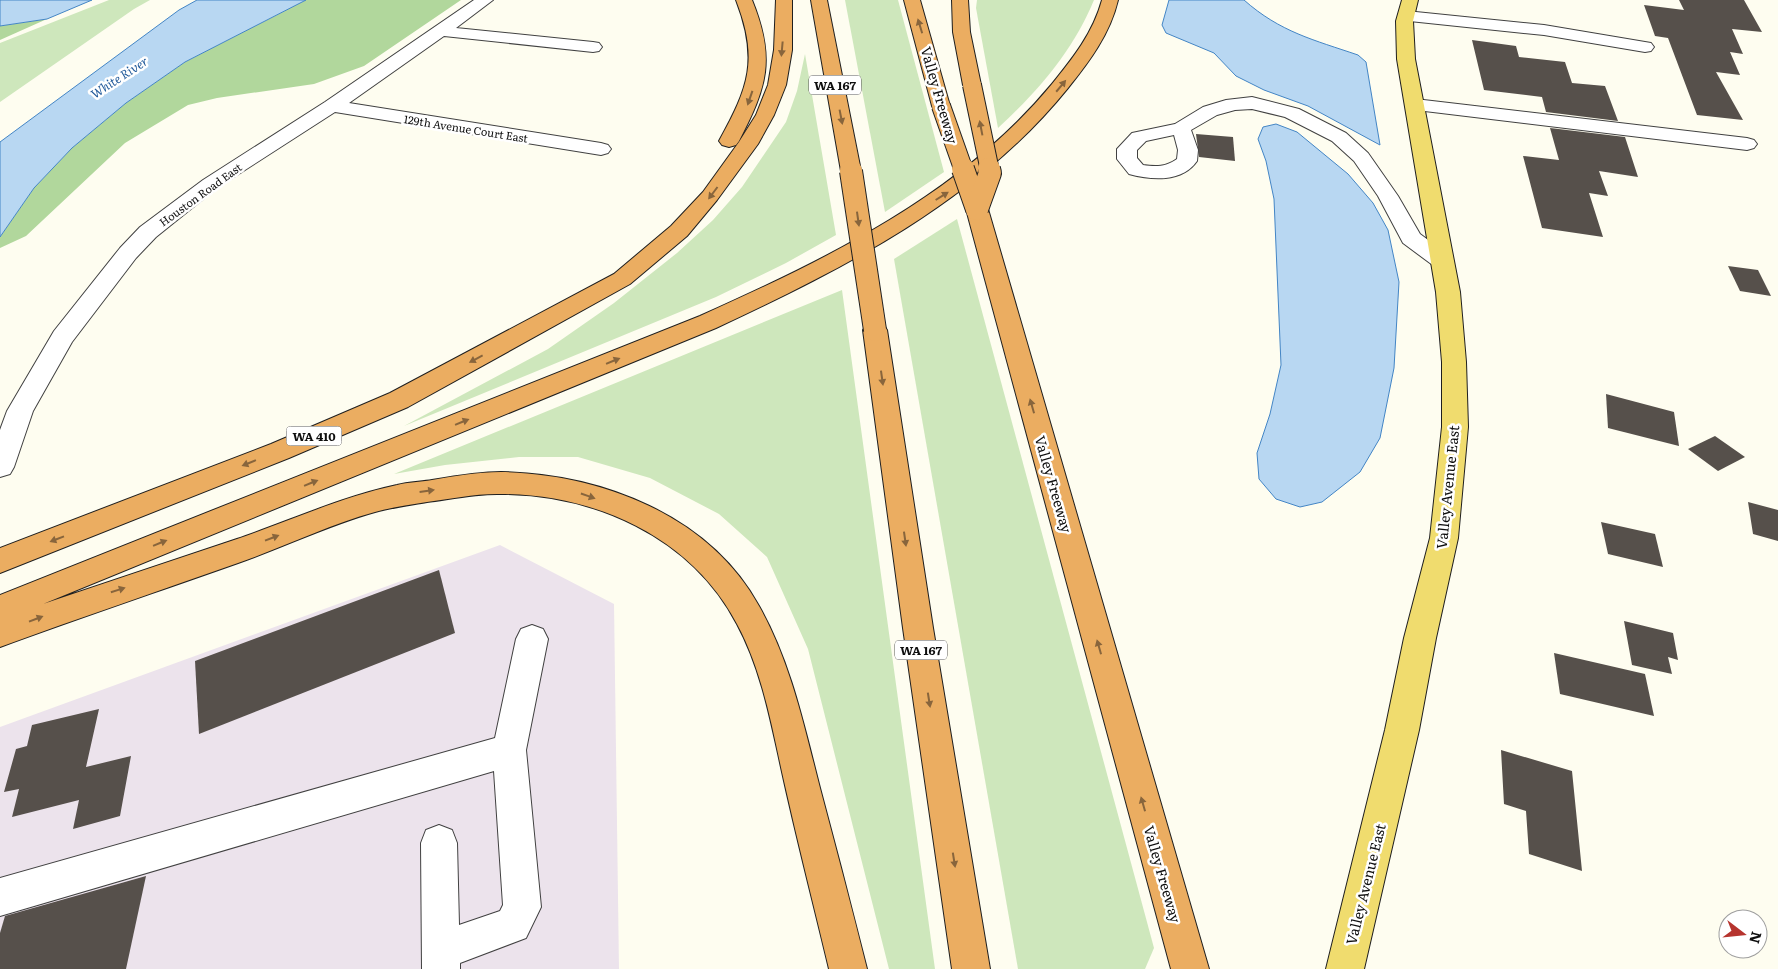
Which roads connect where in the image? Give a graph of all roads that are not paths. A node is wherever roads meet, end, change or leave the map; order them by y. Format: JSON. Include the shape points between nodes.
{"nodes":[{"id":1,"x":485,"y":0,"type":"edge"},
{"id":2,"x":744,"y":0,"type":"edge"},
{"id":3,"x":784,"y":0,"type":"edge"},
{"id":4,"x":819,"y":0,"type":"edge"},
{"id":5,"x":912,"y":0,"type":"edge"},
{"id":6,"x":960,"y":0,"type":"edge"},
{"id":7,"x":1110,"y":0,"type":"edge"},
{"id":8,"x":1408,"y":8,"type":"edge"},
{"id":9,"x":440,"y":31,"type":"junction"},
{"id":10,"x":593,"y":47,"type":"dead end"},
{"id":11,"x":1645,"y":48,"type":"dead end"},
{"id":12,"x":1415,"y":105,"type":"junction"},
{"id":13,"x":332,"y":106,"type":"junction"},
{"id":14,"x":1181,"y":128,"type":"dead end"},
{"id":15,"x":1748,"y":144,"type":"dead end"},
{"id":16,"x":600,"y":149,"type":"dead end"},
{"id":17,"x":977,"y":209,"type":"junction"},
{"id":18,"x":1442,"y":261,"type":"junction"},
{"id":19,"x":519,"y":336,"type":"junction"},
{"id":20,"x":0,"y":467,"type":"edge"},
{"id":21,"x":0,"y":561,"type":"edge"},
{"id":22,"x":0,"y":608,"type":"edge"},
{"id":23,"x":0,"y":633,"type":"edge"},
{"id":24,"x":532,"y":639,"type":"dead end"},
{"id":25,"x":509,"y":750,"type":"junction"},
{"id":26,"x":439,"y":843,"type":"dead end"},
{"id":27,"x":0,"y":897,"type":"edge"},
{"id":28,"x":441,"y":960,"type":"edge"},
{"id":29,"x":848,"y":969,"type":"edge"},
{"id":30,"x":971,"y":969,"type":"edge"},
{"id":31,"x":1190,"y":969,"type":"edge"},
{"id":32,"x":1345,"y":969,"type":"edge"}],
"edges":[{"from":1,"to":9,"type":"street","name":"Houston Road East"},
{"from":2,"to":19,"type":"highway","one_way":true,"via":[[757,35],[758,78],[729,141],[692,191],[661,223],[607,273],[563,300]]},
{"from":3,"to":19,"type":"highway","one_way":true,"via":[[783,50],[774,92],[748,144],[710,196],[679,231],[622,279]]},
{"from":4,"to":30,"type":"highway","number":"WA 167","one_way":true,"bridge":true,"via":[[851,171]]},
{"from":17,"to":5,"type":"highway","name":"Valley Freeway","one_way":true,"bridge":true,"via":[[941,106]]},
{"from":17,"to":6,"type":"highway","one_way":true,"bridge":true,"via":[[990,173],[963,44]]},
{"from":22,"to":7,"type":"highway","one_way":true,"via":[[776,292],[954,189],[1045,105],[1088,49]]},
{"from":8,"to":11,"type":"street"},
{"from":8,"to":12,"type":"main road","name":"Valley Avenue East","via":[[1406,59]]},
{"from":9,"to":10,"type":"street"},
{"from":9,"to":13,"type":"street","name":"Houston Road East"},
{"from":12,"to":15,"type":"street"},
{"from":12,"to":18,"type":"main road","name":"Valley Avenue East"},
{"from":13,"to":16,"type":"street","name":"129th Avenue Court East"},
{"from":13,"to":20,"type":"street","name":"Houston Road East","via":[[210,184],[148,232],[128,253],[63,337],[20,411]]},
{"from":14,"to":18,"type":"street","via":[[1210,111],[1233,104],[1252,103],[1292,113],[1339,137],[1361,157],[1411,238]]},
{"from":31,"to":17,"type":"highway","name":"Valley Freeway","one_way":true},
{"from":18,"to":32,"type":"main road","name":"Valley Avenue East","via":[[1449,302],[1455,390],[1455,428],[1444,538]]},
{"from":19,"to":21,"type":"highway","number":"WA 410","one_way":true,"via":[[399,400],[271,455]]},
{"from":23,"to":29,"type":"highway","one_way":true,"via":[[396,495],[502,483],[572,490],[630,508],[682,538],[711,564],[736,594],[750,620],[777,682]]},
{"from":24,"to":25,"type":"street"},
{"from":25,"to":27,"type":"street"},
{"from":25,"to":28,"type":"street","via":[[522,907],[513,925]]},
{"from":26,"to":28,"type":"street"}]}
